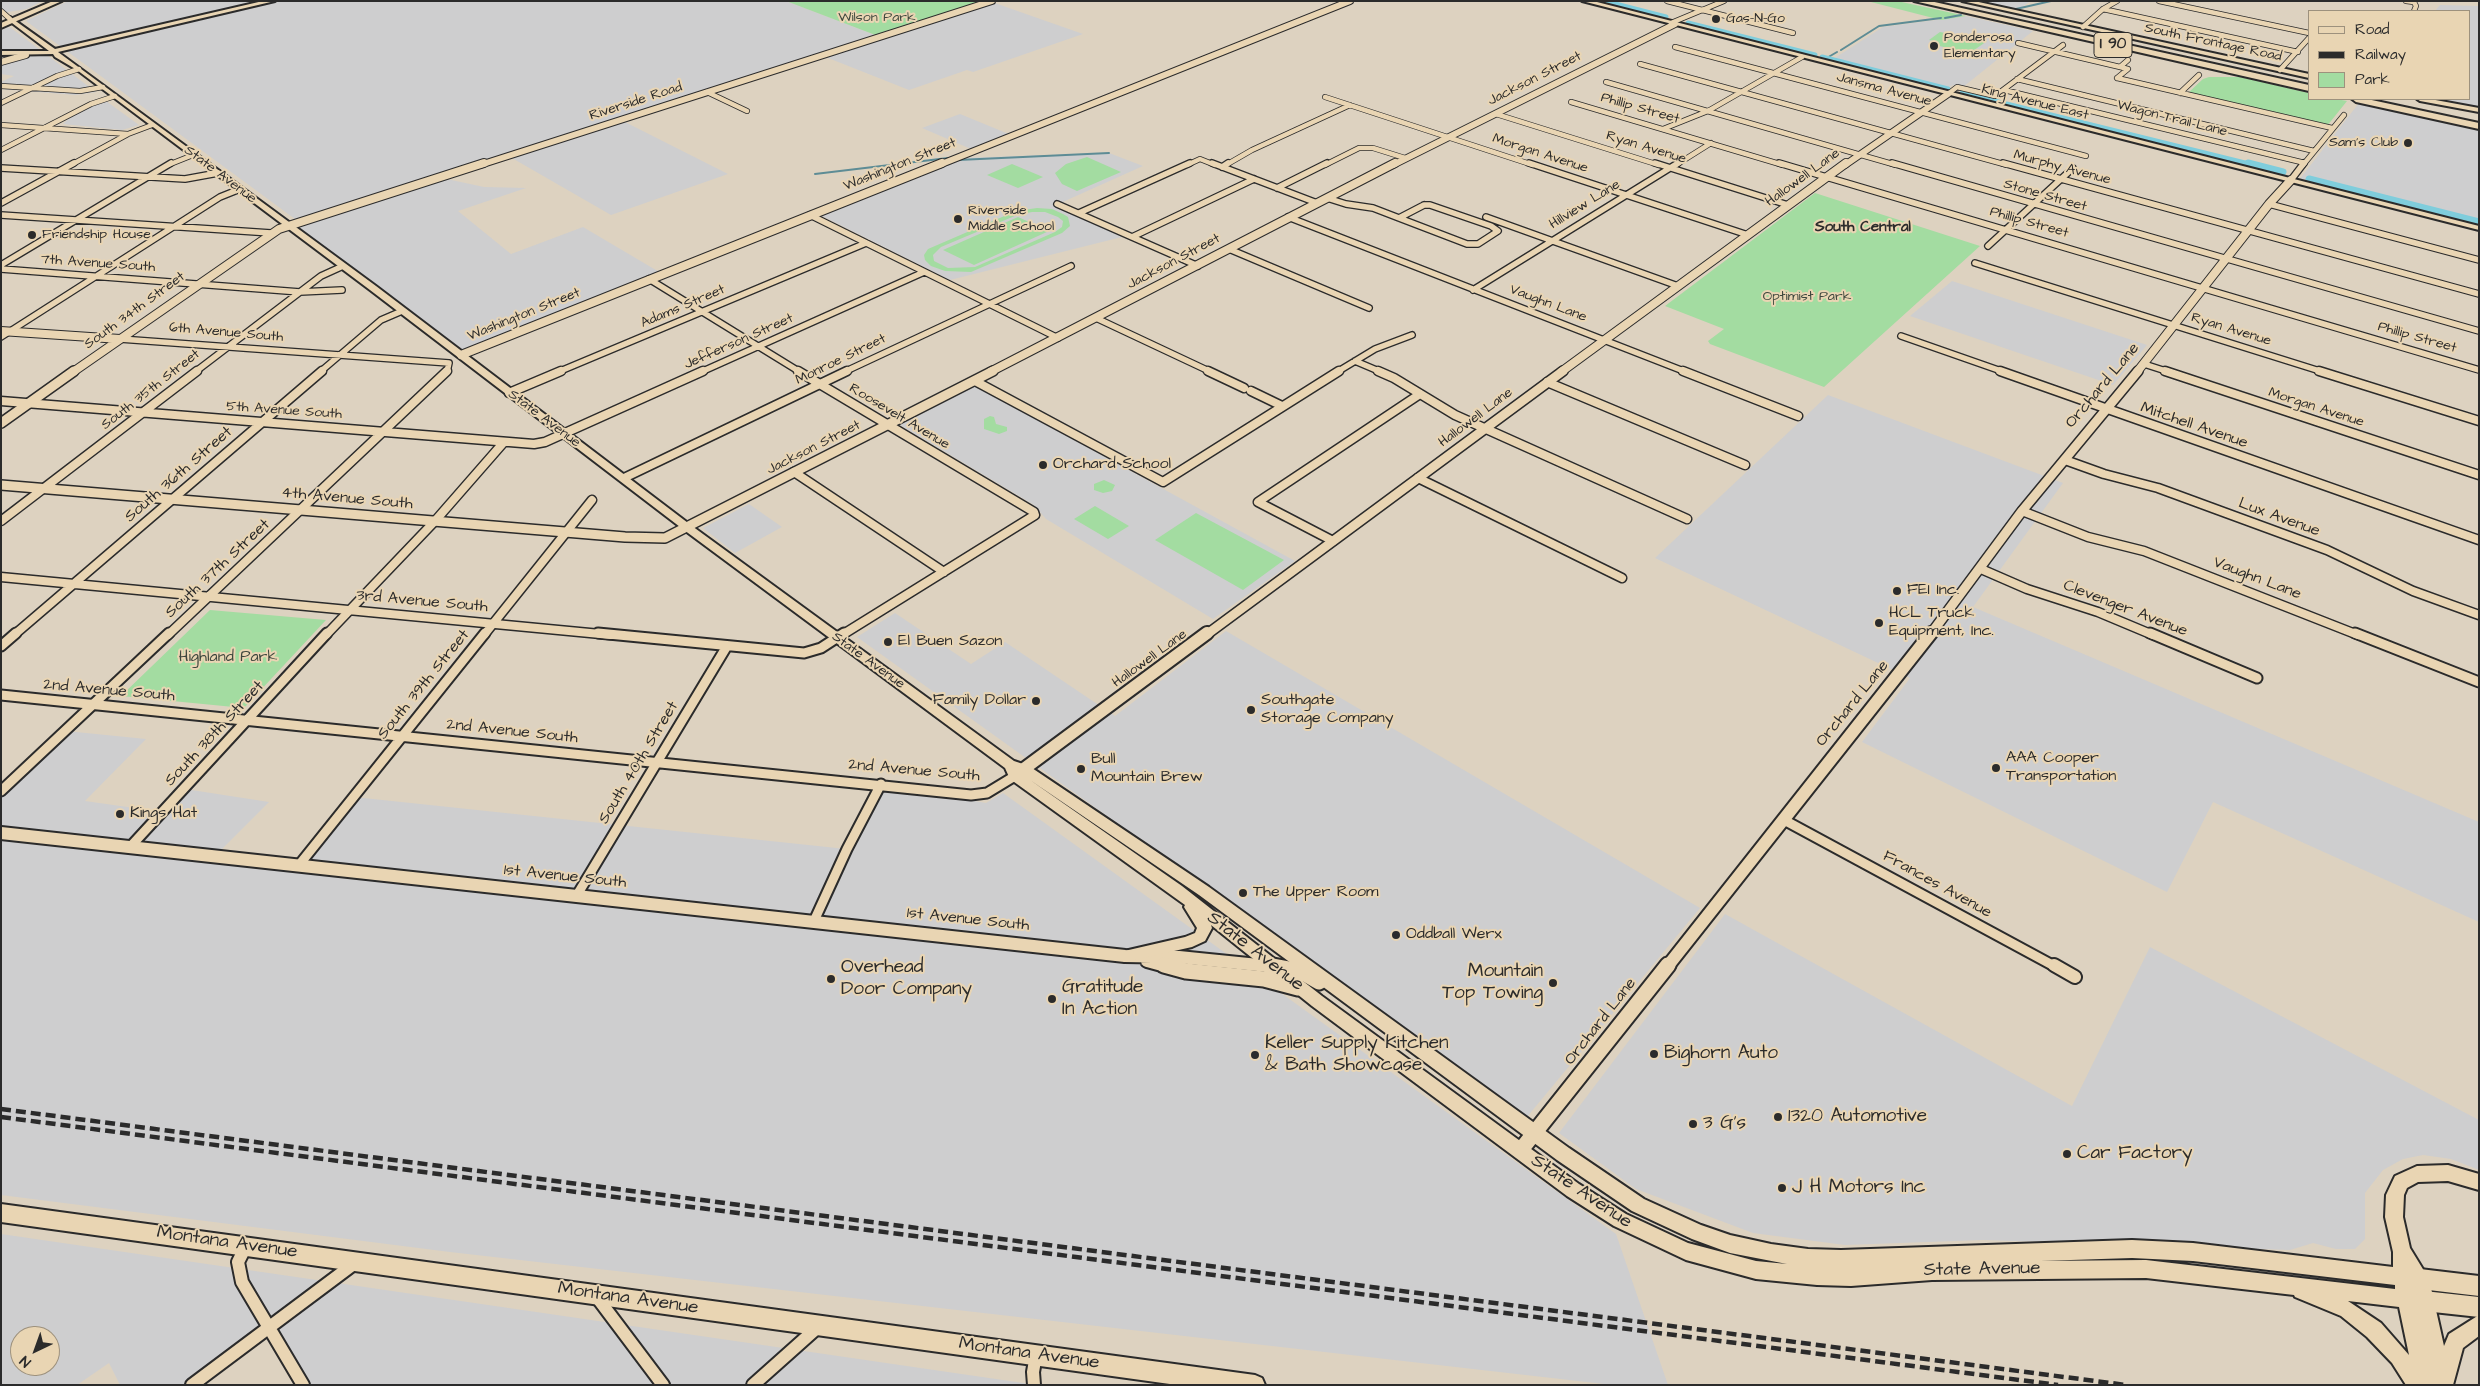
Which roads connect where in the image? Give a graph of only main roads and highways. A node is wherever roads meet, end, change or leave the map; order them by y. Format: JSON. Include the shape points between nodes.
{"nodes":[{"id":1,"x":59,"y":1,"type":"edge"},
{"id":2,"x":272,"y":1,"type":"edge"},
{"id":3,"x":1585,"y":1,"type":"edge"},
{"id":4,"x":1918,"y":1,"type":"edge"},
{"id":5,"x":1943,"y":1,"type":"edge"},
{"id":6,"x":1965,"y":1,"type":"edge"},
{"id":7,"x":49,"y":4,"type":"edge"},
{"id":8,"x":38,"y":6,"type":"junction"},
{"id":9,"x":2,"y":12,"type":"edge"},
{"id":10,"x":11,"y":20,"type":"junction"},
{"id":11,"x":1,"y":25,"type":"edge"},
{"id":12,"x":21,"y":27,"type":"junction"},
{"id":13,"x":55,"y":52,"type":"junction"},
{"id":14,"x":1,"y":53,"type":"edge"},
{"id":15,"x":2308,"y":76,"type":"edge"},
{"id":16,"x":2308,"y":82,"type":"edge"},
{"id":17,"x":2308,"y":88,"type":"edge"},
{"id":18,"x":2361,"y":100,"type":"edge"},
{"id":19,"x":2389,"y":100,"type":"edge"},
{"id":20,"x":2425,"y":100,"type":"edge"},
{"id":21,"x":2479,"y":110,"type":"edge"},
{"id":22,"x":2479,"y":120,"type":"edge"},
{"id":23,"x":2479,"y":126,"type":"edge"},
{"id":24,"x":2479,"y":228,"type":"edge"},
{"id":25,"x":1016,"y":770,"type":"junction"},
{"id":26,"x":1176,"y":890,"type":"junction"},
{"id":27,"x":1126,"y":956,"type":"road end"},
{"id":28,"x":2479,"y":1182,"type":"edge"},
{"id":29,"x":1,"y":1213,"type":"edge"},
{"id":30,"x":2411,"y":1278,"type":"junction"},
{"id":31,"x":2277,"y":1283,"type":"junction"},
{"id":32,"x":2479,"y":1286,"type":"edge"},
{"id":33,"x":2416,"y":1300,"type":"junction"},
{"id":34,"x":2479,"y":1307,"type":"edge"},
{"id":35,"x":2479,"y":1324,"type":"edge"},
{"id":36,"x":1254,"y":1385,"type":"edge"},
{"id":37,"x":2416,"y":1385,"type":"edge"},
{"id":38,"x":2425,"y":1385,"type":"edge"},
{"id":39,"x":2444,"y":1385,"type":"edge"}],
"edges":[{"from":1,"to":7,"type":"main road"},
{"from":2,"to":13,"type":"main road"},
{"from":3,"to":24,"type":"main road","name":"King Avenue East"},
{"from":4,"to":17,"type":"highway","number":"I 90"},
{"from":5,"to":16,"type":"highway","number":"I 90"},
{"from":6,"to":15,"type":"main road","name":"South Frontage Road"},
{"from":7,"to":8,"type":"main road"},
{"from":7,"to":10,"type":"main road"},
{"from":7,"to":12,"type":"main road","via":[[23,20]]},
{"from":8,"to":9,"type":"main road","via":[[19,12]]},
{"from":8,"to":10,"type":"main road"},
{"from":10,"to":11,"type":"main road"},
{"from":10,"to":12,"type":"main road","name":"State Avenue"},
{"from":11,"to":12,"type":"main road"},
{"from":12,"to":13,"type":"main road","name":"State Avenue"},
{"from":13,"to":14,"type":"main road"},
{"from":13,"to":25,"type":"main road","name":"State Avenue"},
{"from":18,"to":23,"type":"highway"},
{"from":19,"to":22,"type":"highway"},
{"from":20,"to":21,"type":"main road"},
{"from":25,"to":26,"type":"main road","name":"State Avenue"},
{"from":25,"to":30,"type":"main road","name":"State Avenue","via":[[1204,891],[1638,1205],[1698,1233],[1771,1253],[1841,1260],[2132,1249],[2193,1252]]},
{"from":26,"to":27,"type":"main road","via":[[1202,922],[1204,932],[1187,943]]},
{"from":26,"to":31,"type":"main road","name":"State Avenue","via":[[1309,994],[1597,1207],[1641,1231],[1700,1255],[1756,1270],[1851,1277],[1932,1271],[2114,1268]]},
{"from":28,"to":30,"type":"main road","via":[[2432,1172],[2411,1175],[2401,1182],[2394,1204],[2402,1252]]},
{"from":29,"to":36,"type":"main road","name":"Montana Avenue"},
{"from":30,"to":32,"type":"main road"},
{"from":30,"to":33,"type":"main road"},
{"from":31,"to":33,"type":"main road","name":"State Avenue"},
{"from":31,"to":37,"type":"main road","via":[[2334,1304],[2356,1316],[2385,1339],[2403,1361]]},
{"from":33,"to":34,"type":"main road"},
{"from":33,"to":38,"type":"main road"},
{"from":33,"to":39,"type":"main road"},
{"from":35,"to":39,"type":"main road","via":[[2456,1341],[2446,1367]]}]}
